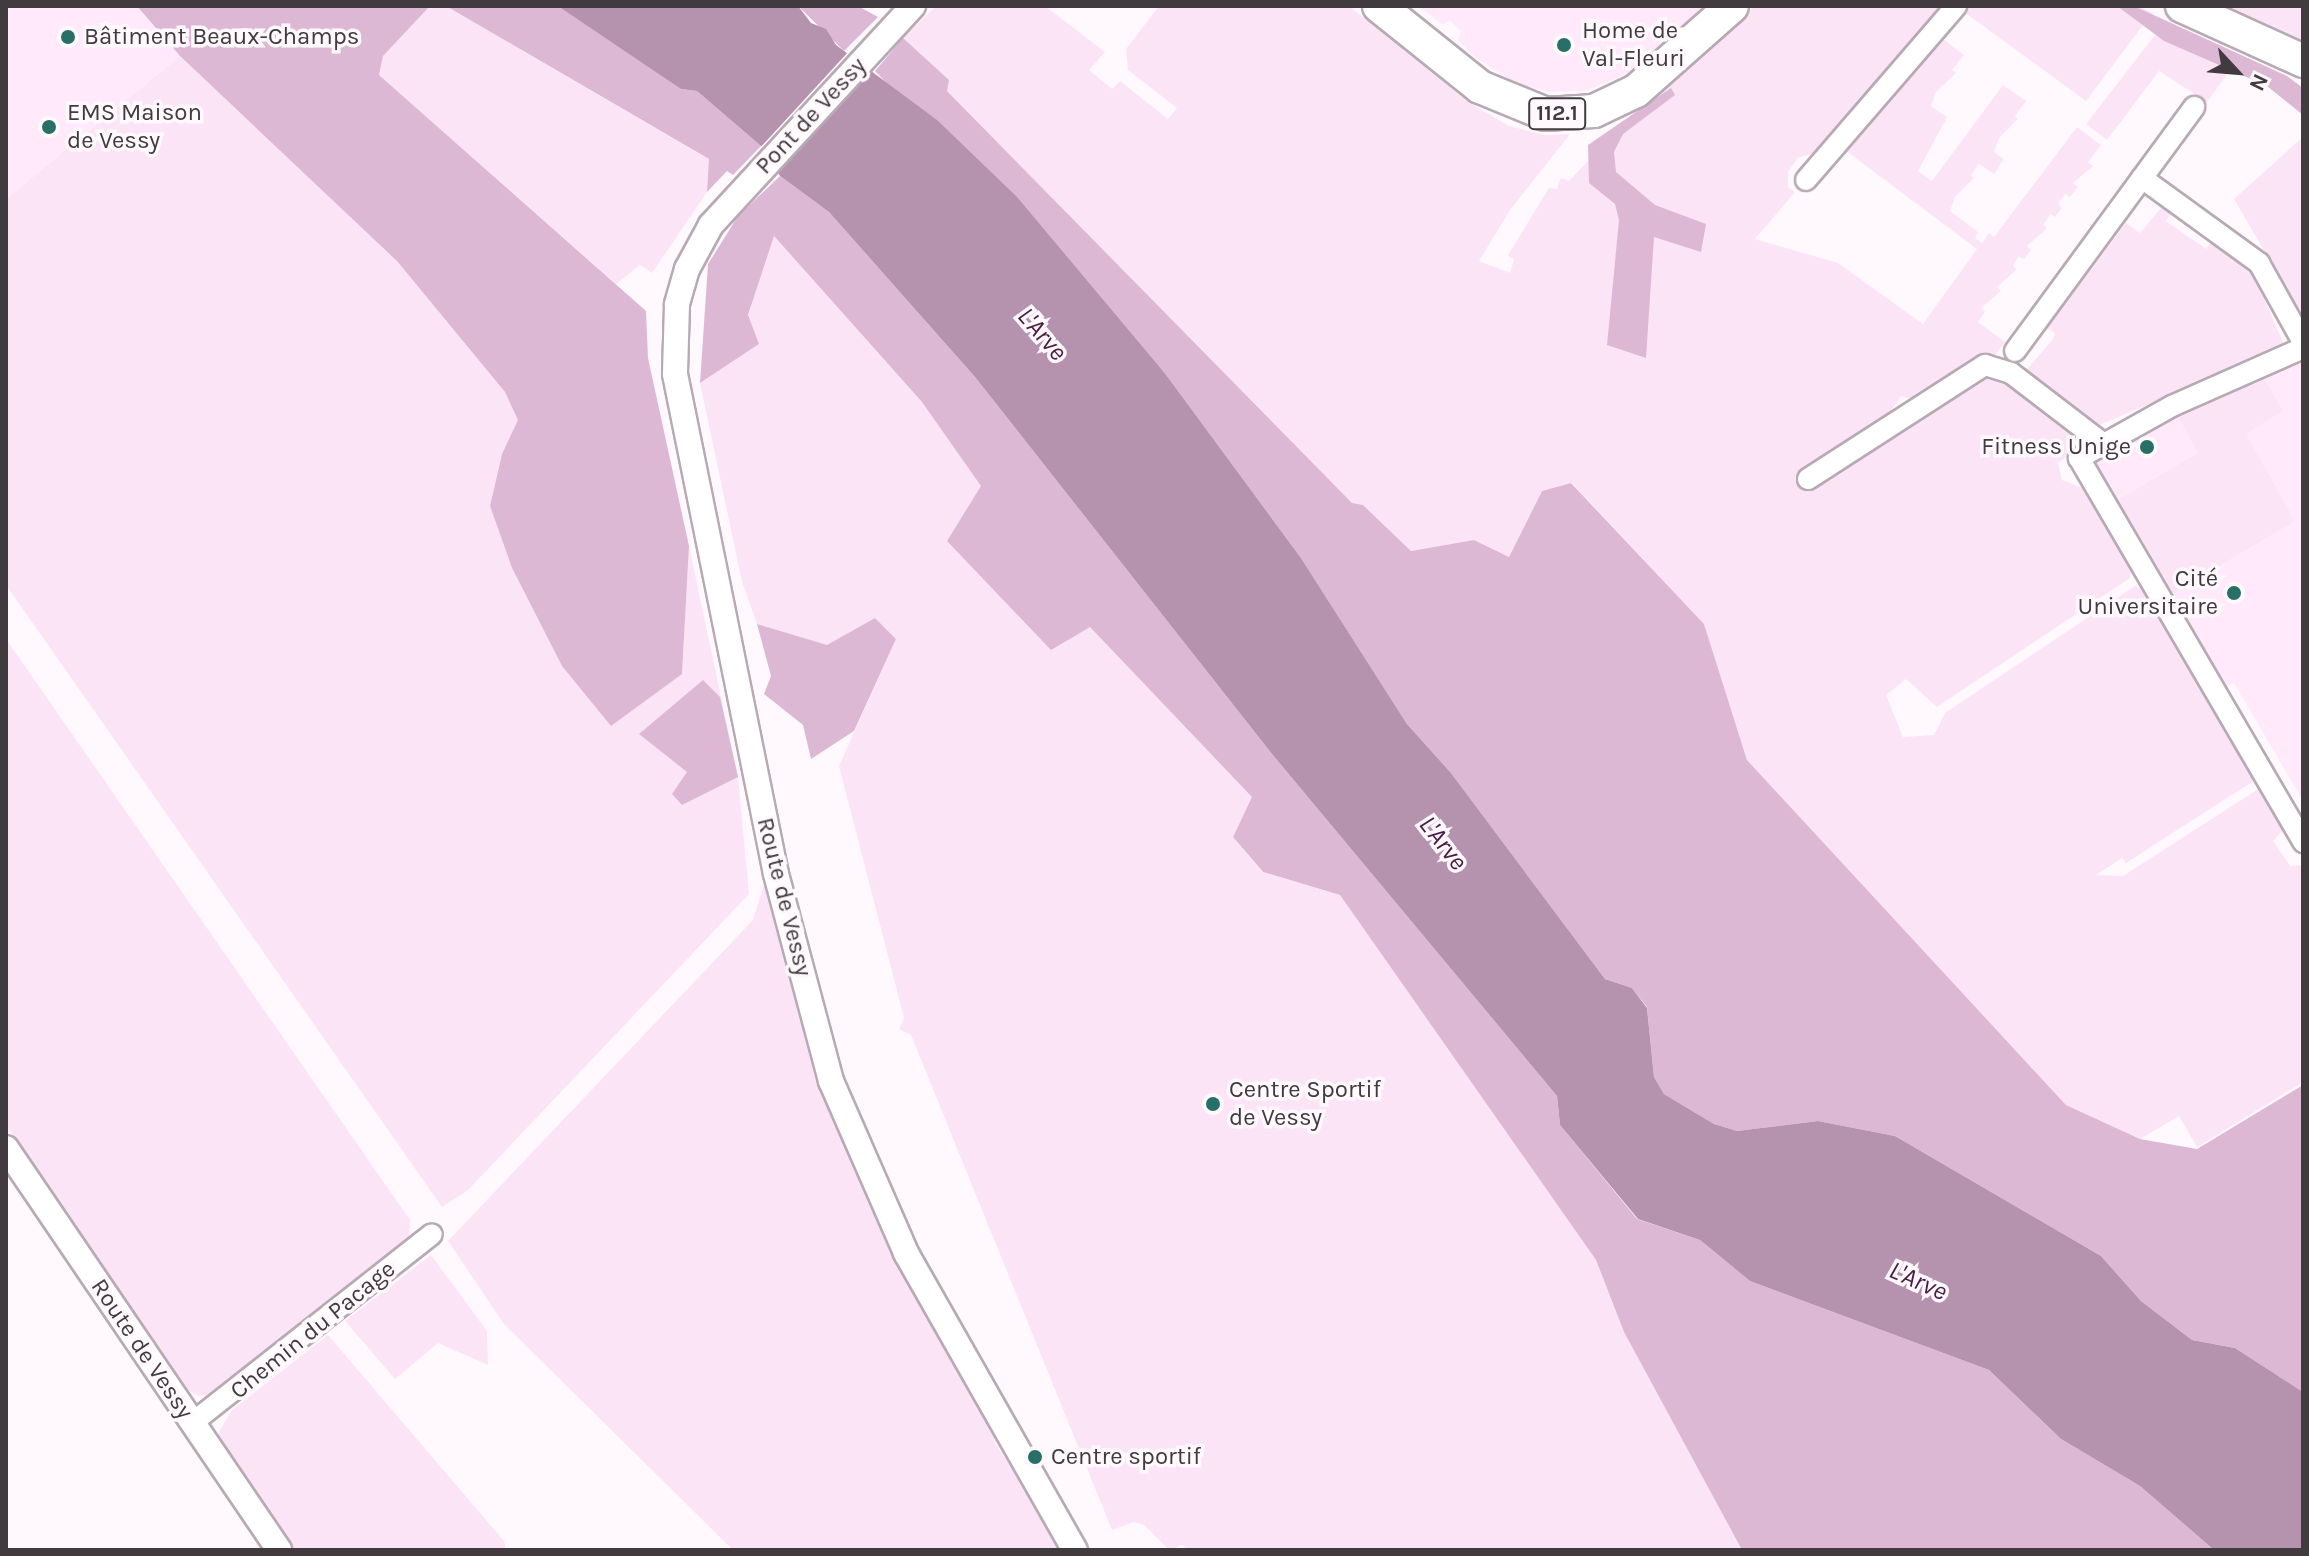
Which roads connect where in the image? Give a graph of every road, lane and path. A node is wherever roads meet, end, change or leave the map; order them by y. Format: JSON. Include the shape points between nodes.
{"nodes":[{"id":1,"x":913,"y":6,"type":"edge"},
{"id":2,"x":1379,"y":6,"type":"edge"},
{"id":3,"x":1732,"y":6,"type":"edge"},
{"id":4,"x":1956,"y":6,"type":"edge"},
{"id":5,"x":2182,"y":6,"type":"edge"},
{"id":6,"x":2303,"y":61,"type":"edge"},
{"id":7,"x":2194,"y":107,"type":"dead end"},
{"id":8,"x":2142,"y":178,"type":"junction"},
{"id":9,"x":1806,"y":180,"type":"dead end"},
{"id":10,"x":729,"y":204,"type":"joint"},
{"id":11,"x":2303,"y":342,"type":"edge"},
{"id":12,"x":2303,"y":348,"type":"edge"},
{"id":13,"x":2015,"y":351,"type":"dead end"},
{"id":14,"x":2101,"y":442,"type":"junction"},
{"id":15,"x":1808,"y":479,"type":"dead end"},
{"id":16,"x":2303,"y":842,"type":"edge"},
{"id":17,"x":6,"y":1148,"type":"edge"},
{"id":18,"x":432,"y":1234,"type":"dead end"},
{"id":19,"x":192,"y":1423,"type":"junction"},
{"id":20,"x":279,"y":1550,"type":"edge"},
{"id":21,"x":1075,"y":1550,"type":"edge"}],
"edges":[{"from":1,"to":10,"type":"street","name":"Pont de Vessy"},
{"from":2,"to":3,"type":"main road","number":"112.1","via":[[1496,96],[1531,111],[1559,114],[1594,111],[1636,91]]},
{"from":4,"to":9,"type":"street"},
{"from":5,"to":6,"type":"main road"},
{"from":7,"to":8,"type":"street"},
{"from":8,"to":11,"type":"street","via":[[2259,263]]},
{"from":8,"to":13,"type":"street"},
{"from":10,"to":21,"type":"street","name":"Route de Vessy","via":[[695,252],[682,285],[674,320],[675,374],[748,743],[816,1030],[845,1118],[906,1253]]},
{"from":12,"to":14,"type":"street"},
{"from":14,"to":15,"type":"street","via":[[2011,373],[1985,365]]},
{"from":14,"to":16,"type":"street","via":[[2079,458],[2082,468]]},
{"from":17,"to":19,"type":"street","name":"Route de Vessy"},
{"from":18,"to":19,"type":"street","name":"Chemin du Pacage"},
{"from":19,"to":20,"type":"street","name":"Route de Vessy"}]}
